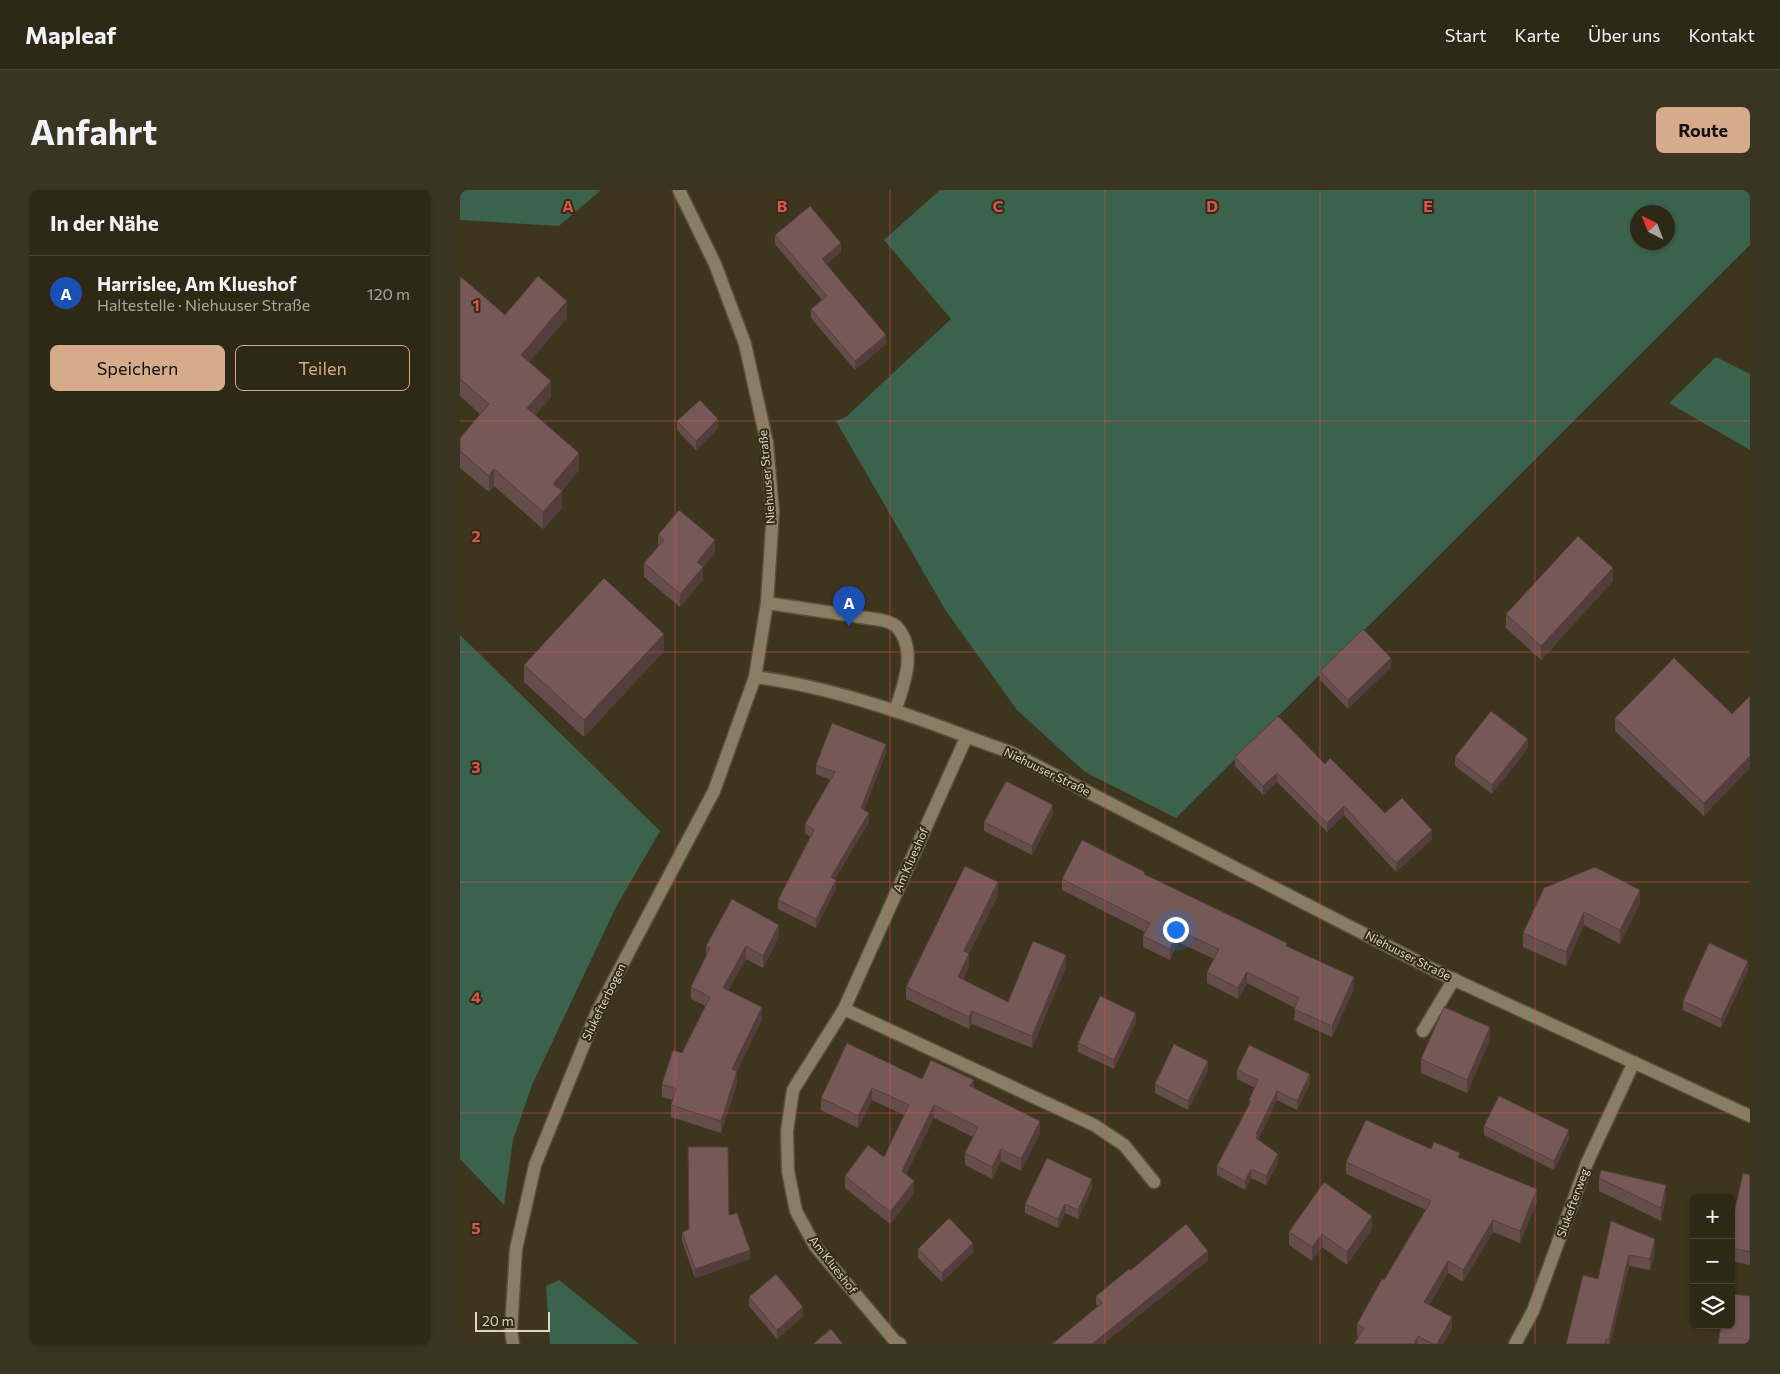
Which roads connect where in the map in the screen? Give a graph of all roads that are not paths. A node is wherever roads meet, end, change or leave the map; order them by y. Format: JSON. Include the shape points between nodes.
{"nodes":[{"id":1,"x":679,"y":190,"type":"edge"},
{"id":2,"x":767,"y":603,"type":"junction"},
{"id":3,"x":755,"y":677,"type":"junction"},
{"id":4,"x":896,"y":711,"type":"junction"},
{"id":5,"x":966,"y":738,"type":"junction"},
{"id":6,"x":1454,"y":979,"type":"junction"},
{"id":7,"x":844,"y":1009,"type":"junction"},
{"id":8,"x":1424,"y":1031,"type":"dead end"},
{"id":9,"x":1634,"y":1062,"type":"junction"},
{"id":10,"x":1750,"y":1116,"type":"edge"},
{"id":11,"x":1154,"y":1182,"type":"dead end"},
{"id":12,"x":513,"y":1344,"type":"edge"},
{"id":13,"x":900,"y":1344,"type":"edge"},
{"id":14,"x":1515,"y":1344,"type":"edge"}],
"edges":[{"from":1,"to":2,"type":"street","name":"Niehuuser Straße","via":[[715,264],[745,344],[767,443],[773,512]]},
{"from":2,"to":3,"type":"street","name":"Niehuuser Straße"},
{"from":2,"to":4,"type":"street","via":[[881,620],[895,625],[908,645],[906,679]]},
{"from":3,"to":4,"type":"street","name":"Niehuuser Straße","via":[[792,682]]},
{"from":3,"to":12,"type":"street","name":"Slukefterbogen","via":[[714,791],[597,1012],[535,1165],[516,1249]]},
{"from":4,"to":5,"type":"street","name":"Niehuuser Straße"},
{"from":5,"to":6,"type":"street","name":"Niehuuser Straße","via":[[1010,752]]},
{"from":5,"to":7,"type":"street","name":"Am Klueshof"},
{"from":6,"to":8,"type":"street"},
{"from":6,"to":9,"type":"street","name":"Niehuuser Straße"},
{"from":7,"to":11,"type":"street","via":[[1094,1125],[1124,1146]]},
{"from":7,"to":13,"type":"street","name":"Am Klueshof","via":[[793,1090],[787,1131],[788,1171],[796,1211],[815,1246]]},
{"from":9,"to":10,"type":"street","name":"Niehuuser Straße"},
{"from":9,"to":14,"type":"street","name":"Slukefterweg","via":[[1587,1163],[1534,1311]]}]}
